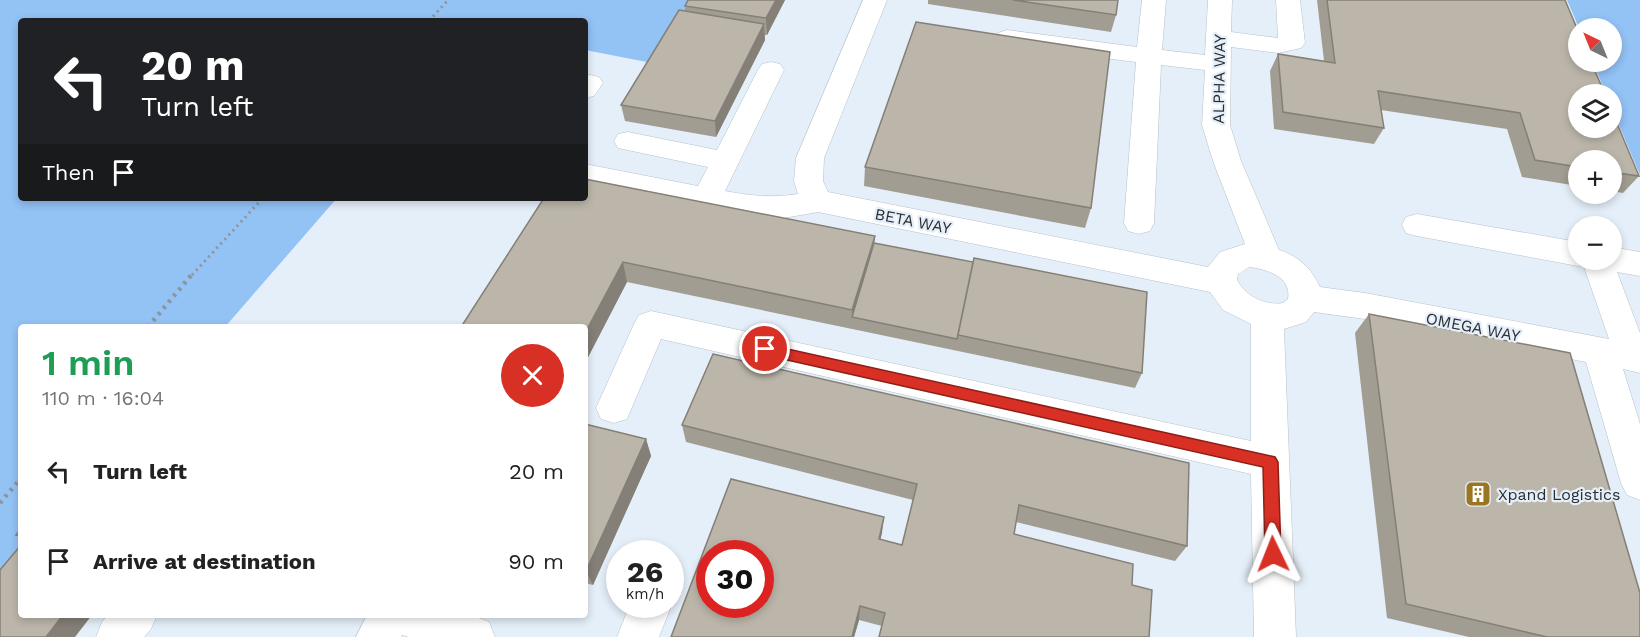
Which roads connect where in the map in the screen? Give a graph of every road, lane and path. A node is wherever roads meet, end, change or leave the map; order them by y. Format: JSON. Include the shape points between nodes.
{"nodes":[{"id":1,"x":448,"y":0,"type":"edge"},
{"id":2,"x":875,"y":0,"type":"edge"},
{"id":3,"x":1154,"y":0,"type":"edge"},
{"id":4,"x":1220,"y":0,"type":"edge"},
{"id":5,"x":1288,"y":0,"type":"edge"},
{"id":6,"x":432,"y":18,"type":"edge"},
{"id":7,"x":979,"y":34,"type":"edge"},
{"id":8,"x":1219,"y":51,"type":"junction"},
{"id":9,"x":1149,"y":56,"type":"junction"},
{"id":10,"x":771,"y":70,"type":"dead end"},
{"id":11,"x":628,"y":141,"type":"dead end"},
{"id":12,"x":726,"y":160,"type":"junction"},
{"id":13,"x":588,"y":175,"type":"edge"},
{"id":14,"x":706,"y":198,"type":"junction"},
{"id":15,"x":260,"y":201,"type":"edge"},
{"id":16,"x":818,"y":201,"type":"junction"},
{"id":17,"x":1140,"y":223,"type":"dead end"},
{"id":18,"x":1417,"y":225,"type":"dead end"},
{"id":19,"x":1568,"y":252,"type":"edge"},
{"id":20,"x":1266,"y":257,"type":"junction"},
{"id":21,"x":1622,"y":261,"type":"edge"},
{"id":22,"x":1640,"y":264,"type":"edge"},
{"id":23,"x":1600,"y":270,"type":"edge"},
{"id":24,"x":1221,"y":282,"type":"junction"},
{"id":25,"x":1306,"y":298,"type":"junction"},
{"id":26,"x":1268,"y":317,"type":"junction"},
{"id":27,"x":151,"y":324,"type":"edge"},
{"id":28,"x":1625,"y":357,"type":"edge"},
{"id":29,"x":614,"y":408,"type":"dead end"},
{"id":30,"x":1270,"y":462,"type":"junction"},
{"id":31,"x":18,"y":482,"type":"edge"},
{"id":32,"x":1640,"y":483,"type":"edge"},
{"id":33,"x":0,"y":503,"type":"edge"},
{"id":34,"x":133,"y":618,"type":"edge"},
{"id":35,"x":389,"y":618,"type":"edge"},
{"id":36,"x":414,"y":618,"type":"edge"},
{"id":37,"x":645,"y":618,"type":"edge"},
{"id":38,"x":117,"y":637,"type":"edge"},
{"id":39,"x":377,"y":637,"type":"edge"},
{"id":40,"x":474,"y":637,"type":"edge"},
{"id":41,"x":638,"y":637,"type":"edge"},
{"id":42,"x":1275,"y":637,"type":"edge"}],
"edges":[{"from":1,"to":6,"type":"path"},
{"from":2,"to":16,"type":"street","via":[[810,158],[807,178]]},
{"from":3,"to":9,"type":"street"},
{"from":4,"to":8,"type":"street","name":"ALPHA WAY"},
{"from":5,"to":8,"type":"street","via":[[1292,43],[1288,46]]},
{"from":7,"to":9,"type":"street"},
{"from":8,"to":9,"type":"street"},
{"from":8,"to":20,"type":"street","name":"ALPHA WAY","via":[[1216,125]]},
{"from":9,"to":17,"type":"street"},
{"from":10,"to":12,"type":"street"},
{"from":11,"to":12,"type":"street"},
{"from":12,"to":14,"type":"street"},
{"from":13,"to":14,"type":"street"},
{"from":14,"to":16,"type":"street","via":[[778,208]]},
{"from":15,"to":27,"type":"path"},
{"from":16,"to":24,"type":"street","name":"BETA WAY"},
{"from":18,"to":19,"type":"street"},
{"from":20,"to":24,"type":"street","via":[[1238,257],[1227,263]]},
{"from":20,"to":25,"type":"street","via":[[1296,274]]},
{"from":21,"to":22,"type":"street"},
{"from":23,"to":28,"type":"street"},
{"from":24,"to":26,"type":"street","via":[[1232,300],[1244,309]]},
{"from":25,"to":26,"type":"street","via":[[1301,309],[1292,315]]},
{"from":25,"to":28,"type":"street","name":"OMEGA WAY"},
{"from":26,"to":30,"type":"street"},
{"from":28,"to":32,"type":"street"},
{"from":29,"to":30,"type":"street","via":[[651,324]]},
{"from":30,"to":42,"type":"street"},
{"from":31,"to":33,"type":"path"},
{"from":34,"to":38,"type":"street"},
{"from":35,"to":39,"type":"street"},
{"from":36,"to":40,"type":"street"},
{"from":37,"to":41,"type":"street"}]}
